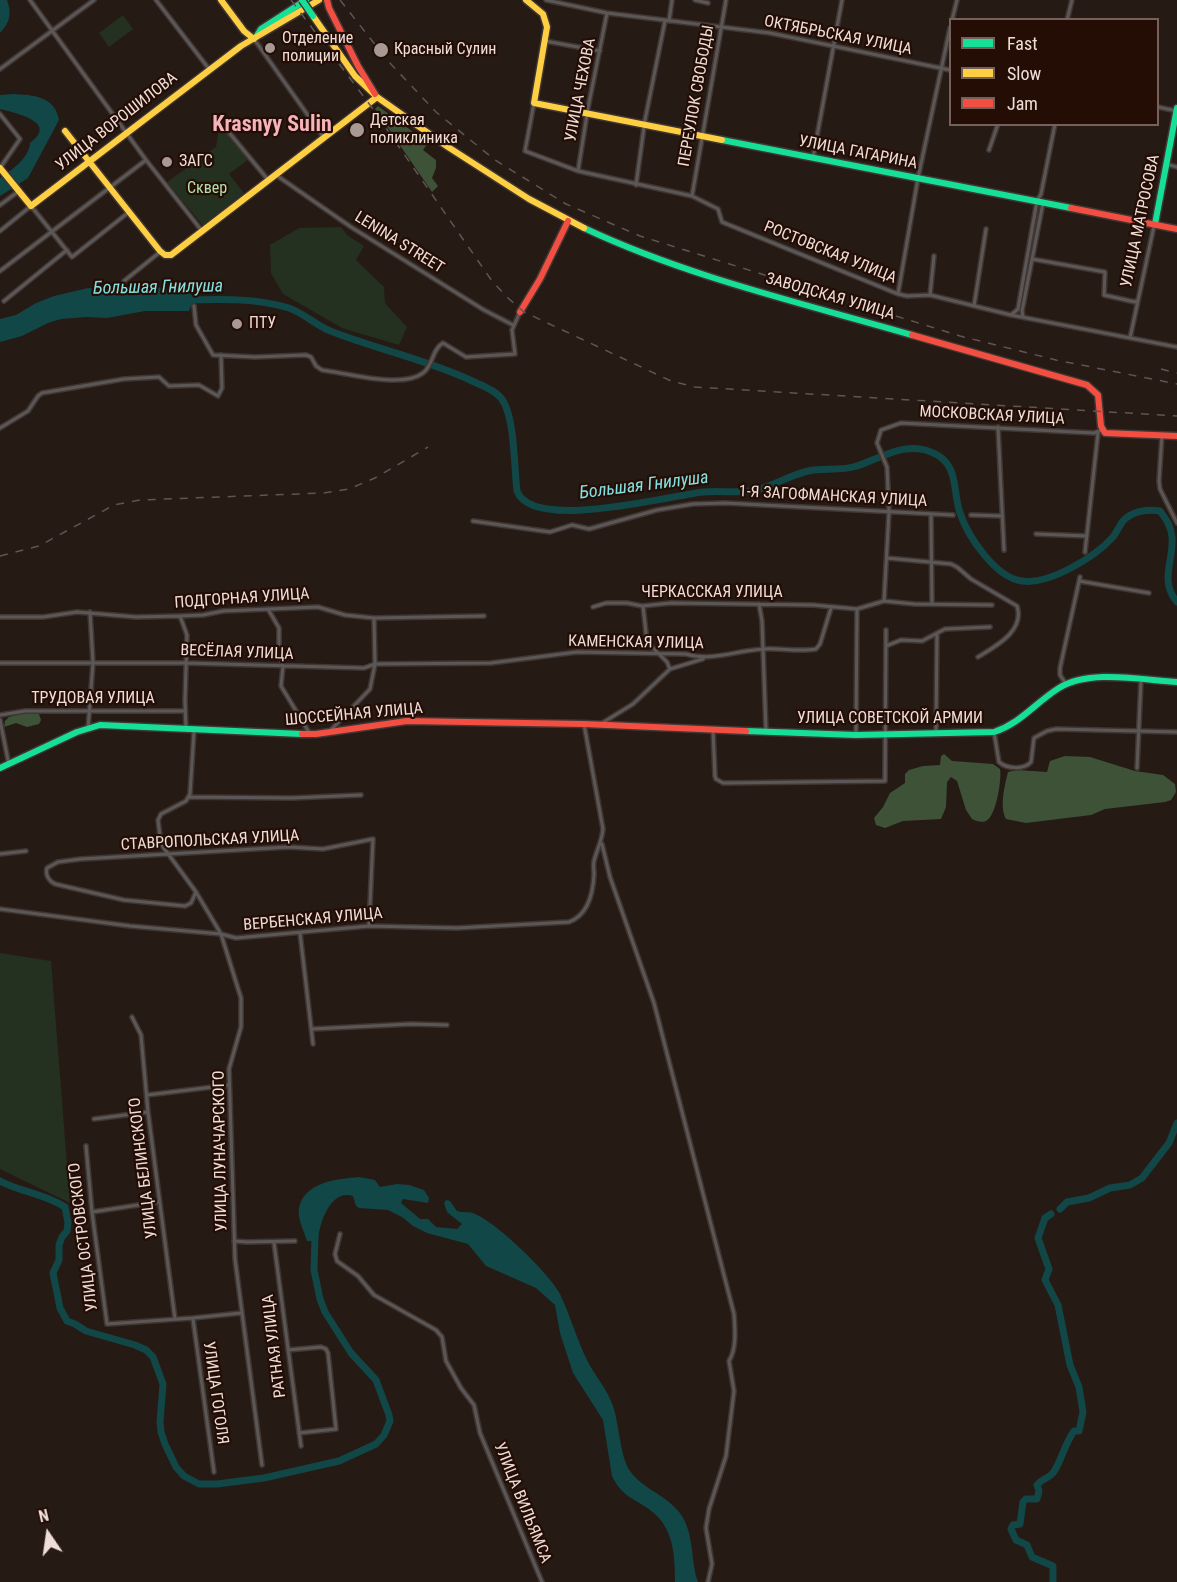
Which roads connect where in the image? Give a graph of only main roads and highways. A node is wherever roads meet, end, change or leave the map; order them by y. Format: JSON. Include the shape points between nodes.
{"nodes":[{"id":1,"x":220,"y":0,"type":"edge"},
{"id":2,"x":302,"y":0,"type":"edge"},
{"id":3,"x":306,"y":0,"type":"edge"},
{"id":4,"x":319,"y":0,"type":"edge"},
{"id":5,"x":327,"y":0,"type":"edge"},
{"id":6,"x":526,"y":0,"type":"edge"},
{"id":7,"x":254,"y":39,"type":"junction"},
{"id":8,"x":376,"y":97,"type":"junction"},
{"id":9,"x":1177,"y":110,"type":"edge"},
{"id":10,"x":65,"y":131,"type":"dead end"},
{"id":11,"x":88,"y":162,"type":"junction"},
{"id":12,"x":0,"y":168,"type":"edge"},
{"id":13,"x":568,"y":221,"type":"junction"},
{"id":14,"x":1155,"y":224,"type":"junction"},
{"id":15,"x":1177,"y":229,"type":"edge"},
{"id":16,"x":520,"y":312,"type":"road end"},
{"id":17,"x":1177,"y":436,"type":"edge"},
{"id":18,"x":1177,"y":682,"type":"edge"},
{"id":19,"x":623,"y":725,"type":"joint"},
{"id":20,"x":0,"y":768,"type":"edge"}],
"edges":[{"from":1,"to":7,"type":"main road"},
{"from":2,"to":8,"type":"main road","bridge":true,"via":[[356,76]]},
{"from":3,"to":7,"type":"main road","name":"УЛИЦА ВОРОШИЛОВА","via":[[261,29]]},
{"from":4,"to":7,"type":"main road","name":"УЛИЦА ВОРОШИЛОВА"},
{"from":5,"to":8,"type":"main road"},
{"from":6,"to":14,"type":"main road","name":"УЛИЦА ГАГАРИНА","via":[[545,17],[547,27],[534,103]]},
{"from":7,"to":11,"type":"main road","name":"УЛИЦА ВОРОШИЛОВА"},
{"from":8,"to":11,"type":"main road","via":[[171,255],[160,251]]},
{"from":8,"to":13,"type":"main road","name":"ЗАВОДСКАЯ УЛИЦА"},
{"from":9,"to":14,"type":"main road","name":"УЛИЦА МАТРОСОВА"},
{"from":10,"to":11,"type":"main road"},
{"from":11,"to":12,"type":"main road","name":"УЛИЦА ВОРОШИЛОВА","via":[[31,206]]},
{"from":13,"to":16,"type":"main road"},
{"from":13,"to":17,"type":"main road","name":"ЗАВОДСКАЯ УЛИЦА","via":[[714,278],[1087,385],[1098,395],[1100,431],[1108,434]]},
{"from":14,"to":15,"type":"main road","name":"УЛИЦА ГАГАРИНА"},
{"from":18,"to":19,"type":"main road","name":"УЛИЦА СОВЕТСКОЙ АРМИИ","via":[[1092,678],[1074,681],[1012,727],[994,732],[856,735]]},
{"from":19,"to":20,"type":"main road","name":"ШОССЕЙНАЯ УЛИЦА","via":[[407,721],[310,734],[100,725]]}]}
